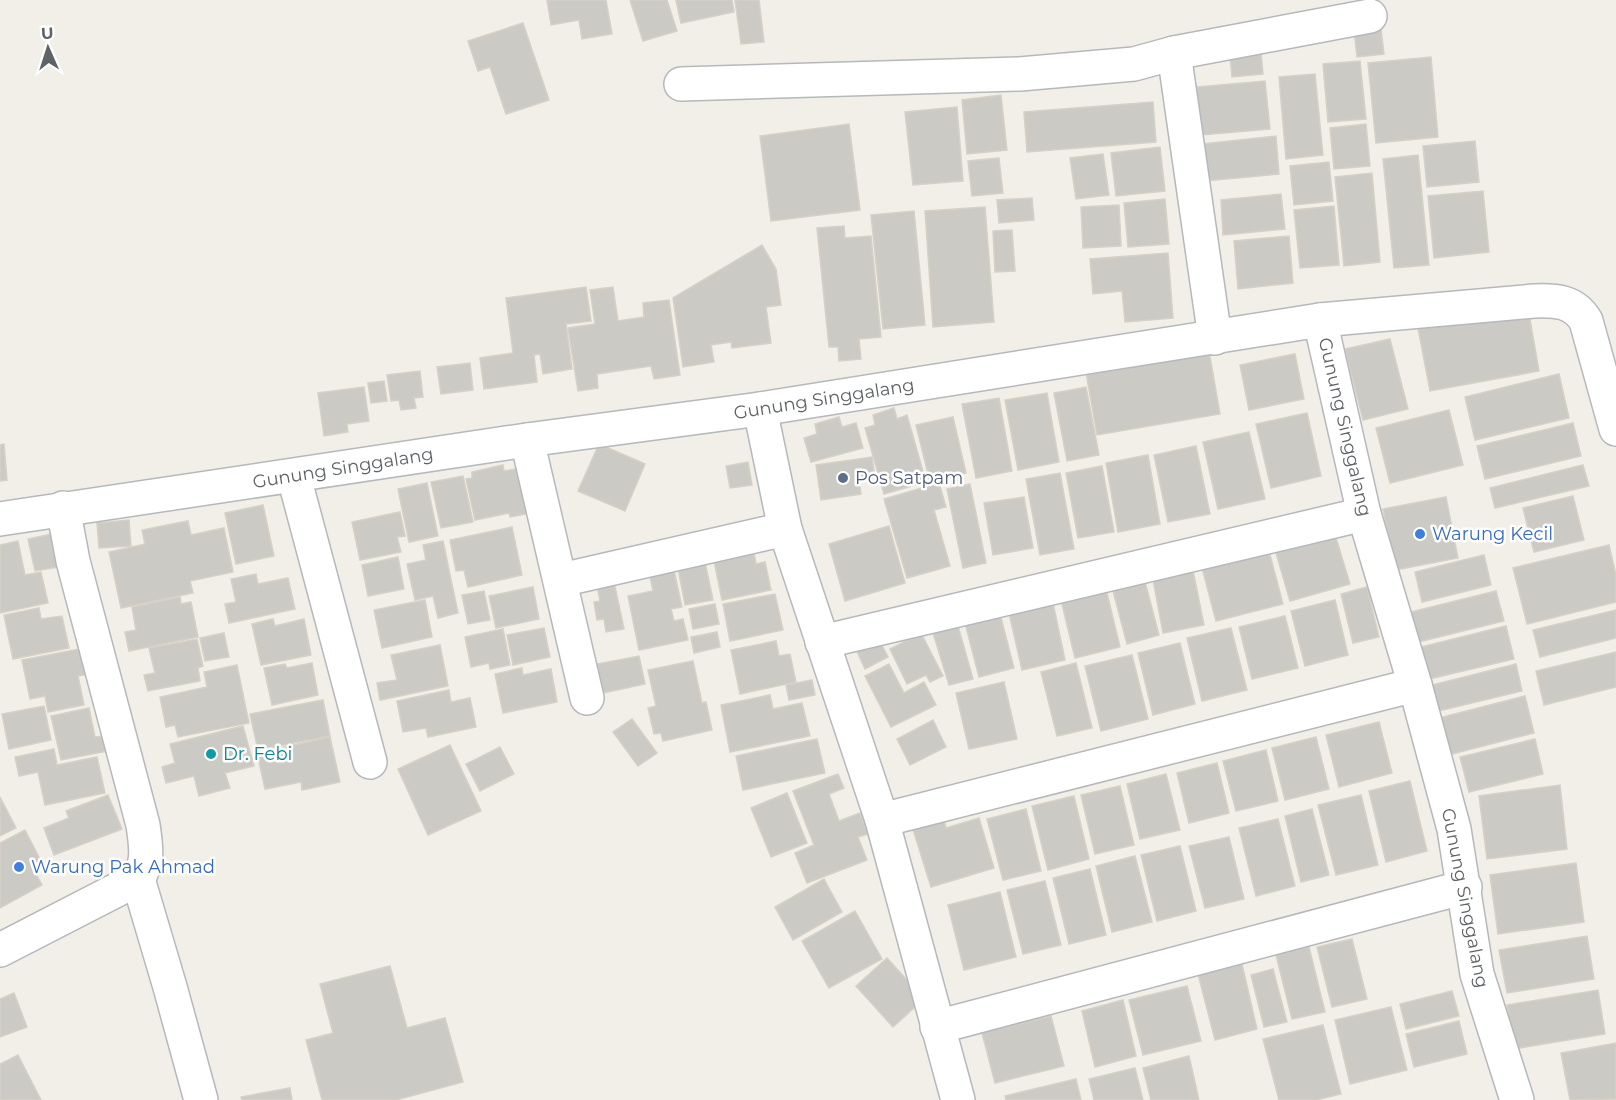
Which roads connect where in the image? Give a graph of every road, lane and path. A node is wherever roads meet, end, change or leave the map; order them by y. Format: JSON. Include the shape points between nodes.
{"nodes":[{"id":1,"x":1370,"y":16,"type":"dead end"},
{"id":2,"x":1174,"y":53,"type":"junction"},
{"id":3,"x":681,"y":84,"type":"dead end"},
{"id":4,"x":1320,"y":320,"type":"junction"},
{"id":5,"x":1215,"y":338,"type":"junction"},
{"id":6,"x":760,"y":409,"type":"junction"},
{"id":7,"x":1616,"y":429,"type":"edge"},
{"id":8,"x":527,"y":440,"type":"junction"},
{"id":9,"x":294,"y":477,"type":"junction"},
{"id":10,"x":63,"y":508,"type":"junction"},
{"id":11,"x":1364,"y":514,"type":"junction"},
{"id":12,"x":0,"y":519,"type":"edge"},
{"id":13,"x":784,"y":529,"type":"junction"},
{"id":14,"x":561,"y":580,"type":"junction"},
{"id":15,"x":822,"y":642,"type":"junction"},
{"id":16,"x":1415,"y":685,"type":"junction"},
{"id":17,"x":587,"y":698,"type":"dead end"},
{"id":18,"x":370,"y":762,"type":"dead end"},
{"id":19,"x":882,"y":820,"type":"junction"},
{"id":20,"x":138,"y":879,"type":"junction"},
{"id":21,"x":1466,"y":888,"type":"junction"},
{"id":22,"x":0,"y":950,"type":"edge"},
{"id":23,"x":937,"y":1027,"type":"junction"},
{"id":24,"x":201,"y":1100,"type":"edge"},
{"id":25,"x":958,"y":1100,"type":"edge"},
{"id":26,"x":1518,"y":1100,"type":"edge"}],
"edges":[{"from":1,"to":2,"type":"street"},
{"from":2,"to":3,"type":"street","via":[[1134,64],[1020,74]]},
{"from":2,"to":5,"type":"street"},
{"from":4,"to":5,"type":"street","name":"Gunung Singgalang"},
{"from":4,"to":7,"type":"street","via":[[1534,300],[1562,302],[1579,310],[1586,321]]},
{"from":4,"to":11,"type":"street","name":"Gunung Singgalang"},
{"from":5,"to":6,"type":"street","name":"Gunung Singgalang"},
{"from":6,"to":8,"type":"street","name":"Gunung Singgalang"},
{"from":6,"to":13,"type":"street"},
{"from":8,"to":9,"type":"street","name":"Gunung Singgalang"},
{"from":8,"to":14,"type":"street"},
{"from":9,"to":10,"type":"street","name":"Gunung Singgalang"},
{"from":9,"to":18,"type":"street"},
{"from":10,"to":12,"type":"street","name":"Gunung Singgalang"},
{"from":10,"to":20,"type":"street","via":[[73,561],[143,825],[147,854]]},
{"from":11,"to":15,"type":"street"},
{"from":11,"to":16,"type":"street","name":"Gunung Singgalang"},
{"from":13,"to":14,"type":"street"},
{"from":13,"to":15,"type":"street"},
{"from":14,"to":17,"type":"street"},
{"from":15,"to":19,"type":"street"},
{"from":16,"to":19,"type":"street"},
{"from":16,"to":21,"type":"street","name":"Gunung Singgalang"},
{"from":19,"to":23,"type":"street"},
{"from":20,"to":22,"type":"street"},
{"from":20,"to":24,"type":"street"},
{"from":21,"to":23,"type":"street"},
{"from":21,"to":26,"type":"street","name":"Gunung Singgalang","via":[[1477,974]]},
{"from":23,"to":25,"type":"street"}]}
